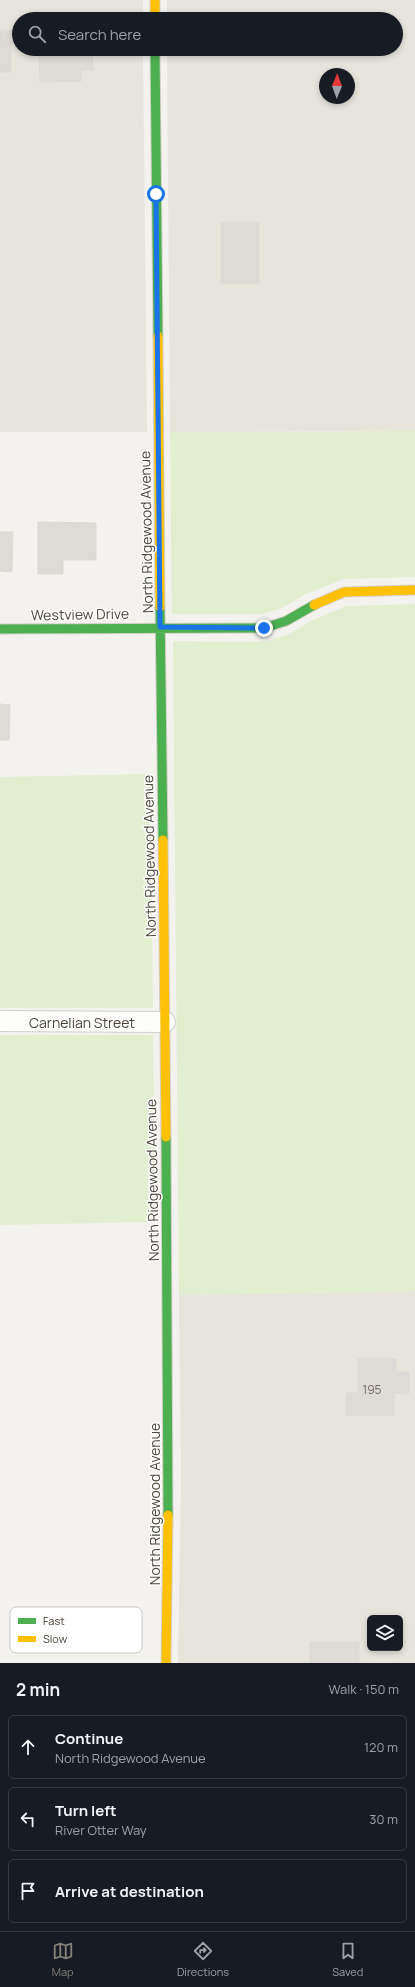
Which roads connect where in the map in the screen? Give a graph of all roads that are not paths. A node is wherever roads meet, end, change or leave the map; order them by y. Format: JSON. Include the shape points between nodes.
{"nodes":[{"id":1,"x":155,"y":0,"type":"edge"},
{"id":2,"x":155,"y":12,"type":"edge"},
{"id":3,"x":155,"y":56,"type":"edge"},
{"id":4,"x":415,"y":590,"type":"edge"},
{"id":5,"x":160,"y":627,"type":"junction"},
{"id":6,"x":0,"y":628,"type":"edge"},
{"id":7,"x":0,"y":1021,"type":"edge"},
{"id":8,"x":165,"y":1022,"type":"junction"},
{"id":9,"x":166,"y":1663,"type":"edge"}],
"edges":[{"from":1,"to":2,"type":"street"},
{"from":3,"to":5,"type":"street","name":"North Ridgewood Avenue"},
{"from":4,"to":5,"type":"street","name":"Westview Drive","via":[[344,592],[308,607],[286,621],[264,628]]},
{"from":5,"to":6,"type":"street","name":"Westview Drive"},
{"from":5,"to":8,"type":"street","name":"North Ridgewood Avenue"},
{"from":7,"to":8,"type":"street","name":"Carnelian Street"},
{"from":8,"to":9,"type":"street","name":"North Ridgewood Avenue","via":[[169,1480]]}]}
